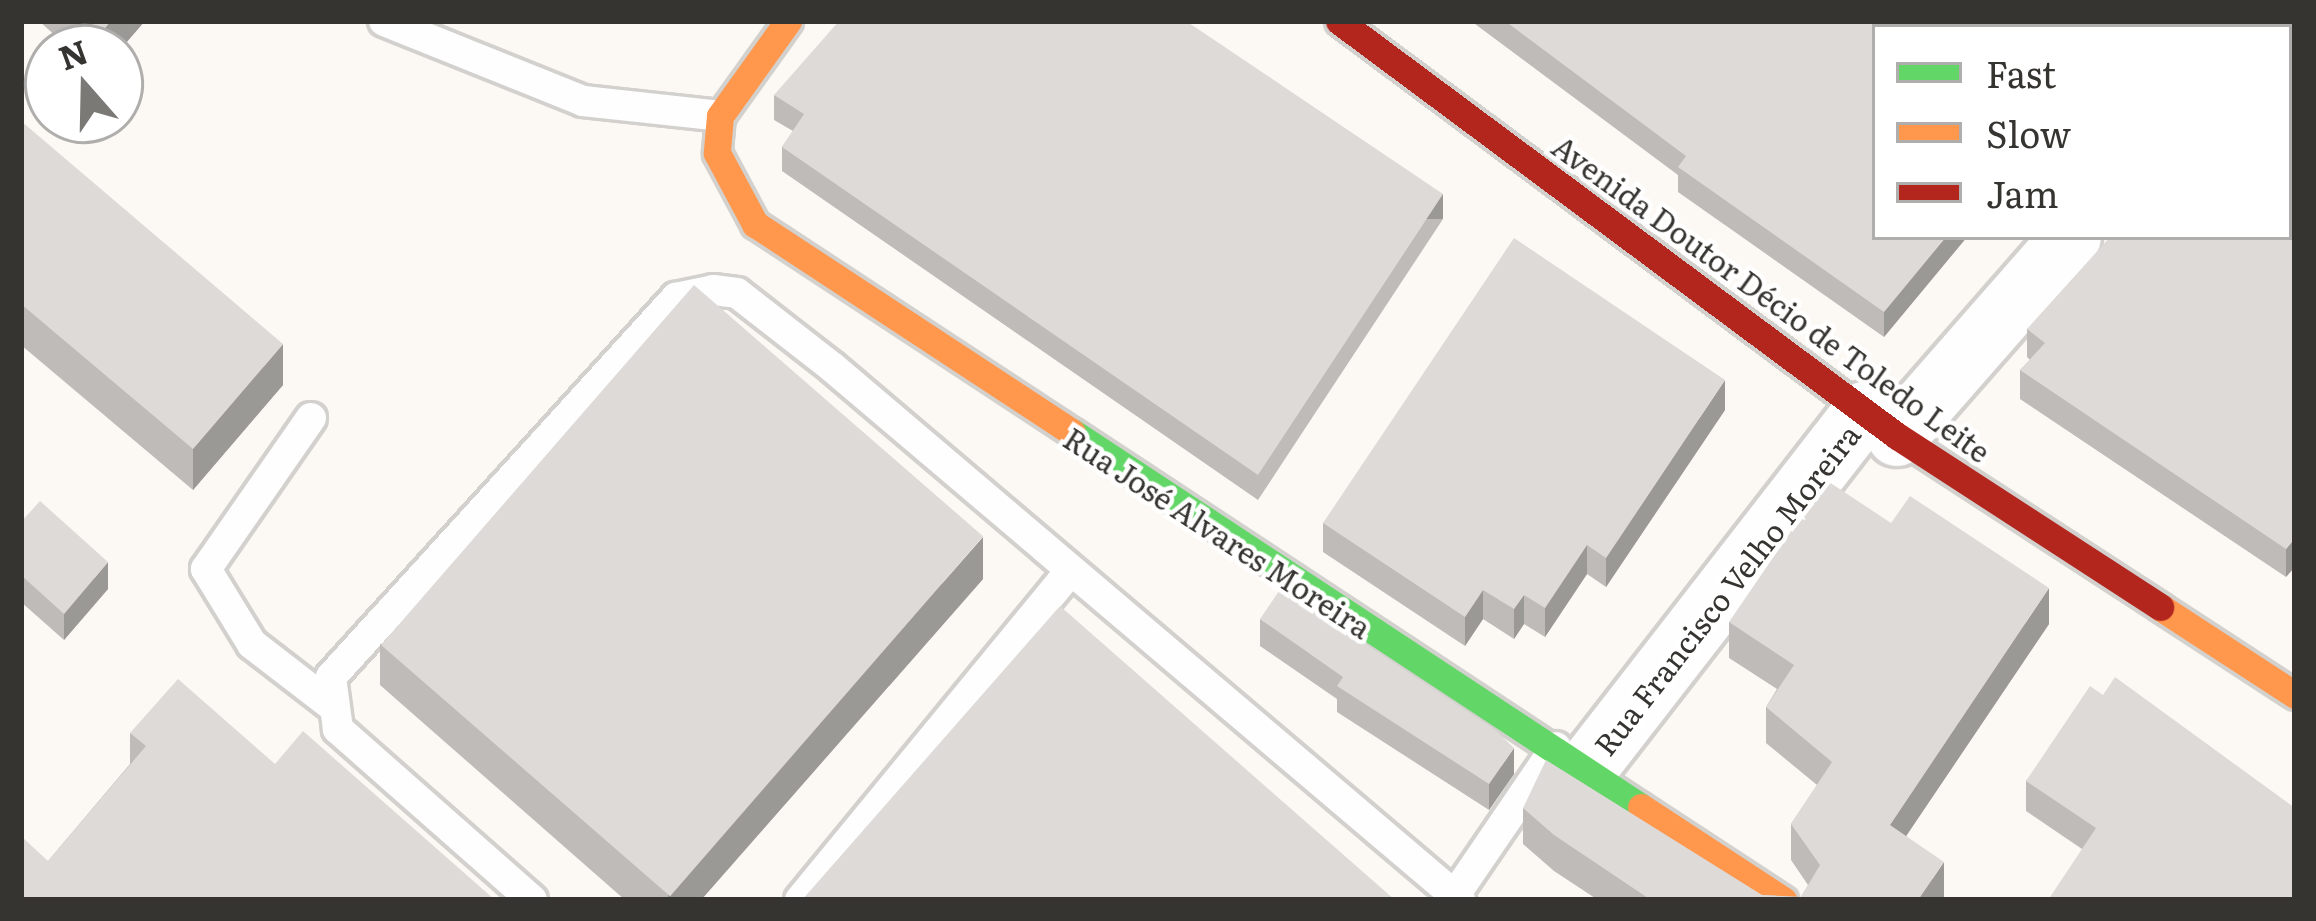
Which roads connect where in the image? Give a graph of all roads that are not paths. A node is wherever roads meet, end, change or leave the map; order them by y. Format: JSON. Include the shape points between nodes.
{"nodes":[{"id":1,"x":384,"y":21,"type":"edge"},
{"id":2,"x":788,"y":21,"type":"edge"},
{"id":3,"x":1340,"y":21,"type":"edge"},
{"id":4,"x":720,"y":116,"type":"junction"},
{"id":5,"x":2068,"y":240,"type":"edge"},
{"id":6,"x":311,"y":418,"type":"dead end"},
{"id":7,"x":1880,"y":424,"type":"junction"},
{"id":8,"x":1070,"y":573,"type":"junction"},
{"id":9,"x":2295,"y":695,"type":"edge"},
{"id":10,"x":330,"y":704,"type":"junction"},
{"id":11,"x":1572,"y":757,"type":"junction"},
{"id":12,"x":1457,"y":897,"type":"edge"},
{"id":13,"x":532,"y":900,"type":"edge"},
{"id":14,"x":800,"y":900,"type":"edge"},
{"id":15,"x":1784,"y":900,"type":"edge"}],
"edges":[{"from":1,"to":4,"type":"lane","via":[[583,101]]},
{"from":2,"to":4,"type":"street"},
{"from":3,"to":7,"type":"street","name":"Avenida Doutor Décio de Toledo Leite"},
{"from":4,"to":11,"type":"street","name":"Rua José Alvares Moreira","via":[[717,154],[755,224]]},
{"from":5,"to":7,"type":"street","name":"Rua Francisco Velho Moreira"},
{"from":6,"to":10,"type":"lane","via":[[206,569],[252,644]]},
{"from":7,"to":9,"type":"street","name":"Avenida Doutor Décio de Toledo Leite"},
{"from":7,"to":11,"type":"street","name":"Rua Francisco Velho Moreira"},
{"from":8,"to":10,"type":"lane","via":[[737,293],[693,291],[350,650]]},
{"from":8,"to":12,"type":"lane"},
{"from":8,"to":14,"type":"lane"},
{"from":10,"to":13,"type":"lane","via":[[338,729]]},
{"from":11,"to":12,"type":"lane"},
{"from":11,"to":15,"type":"street","name":"Rua José Alvares Moreira"}]}
